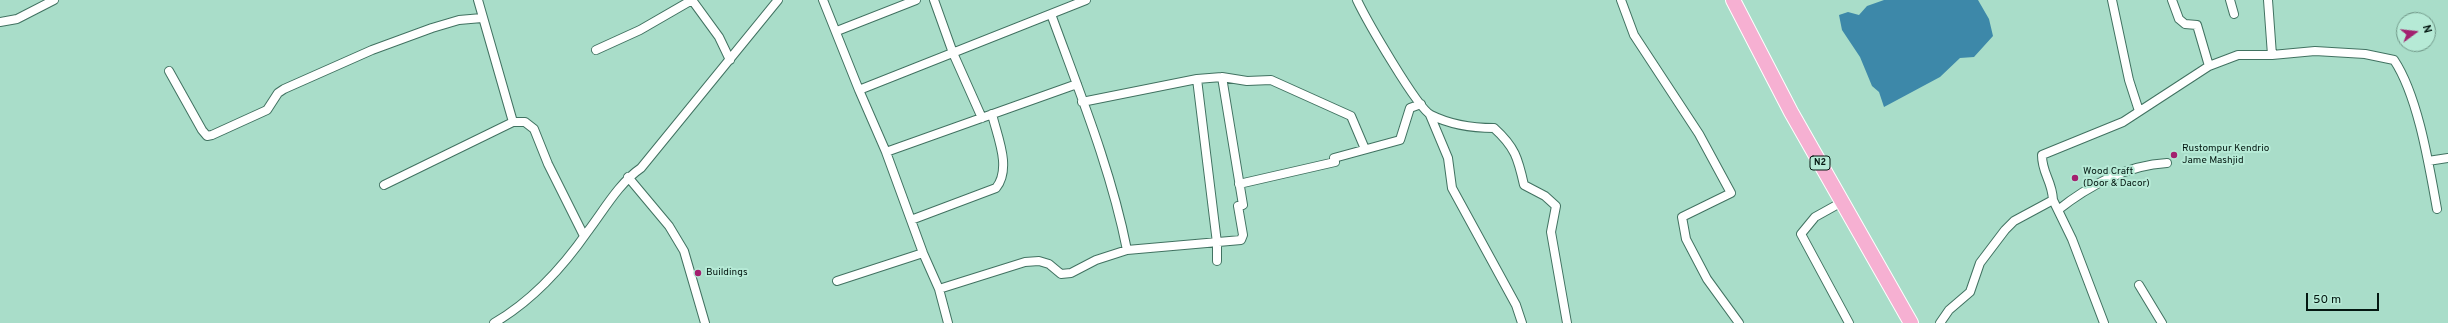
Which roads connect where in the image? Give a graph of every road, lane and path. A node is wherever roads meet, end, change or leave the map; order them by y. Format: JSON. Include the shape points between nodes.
{"nodes":[{"id":1,"x":54,"y":0,"type":"edge"},
{"id":2,"x":478,"y":0,"type":"edge"},
{"id":3,"x":692,"y":0,"type":"edge"},
{"id":4,"x":778,"y":0,"type":"edge"},
{"id":5,"x":823,"y":0,"type":"edge"},
{"id":6,"x":916,"y":0,"type":"edge"},
{"id":7,"x":934,"y":0,"type":"edge"},
{"id":8,"x":1086,"y":0,"type":"edge"},
{"id":9,"x":1356,"y":0,"type":"edge"},
{"id":10,"x":1621,"y":0,"type":"edge"},
{"id":11,"x":1733,"y":0,"type":"edge"},
{"id":12,"x":2112,"y":0,"type":"edge"},
{"id":13,"x":2172,"y":0,"type":"edge"},
{"id":14,"x":2230,"y":0,"type":"edge"},
{"id":15,"x":2268,"y":0,"type":"edge"},
{"id":16,"x":1051,"y":14,"type":"junction"},
{"id":17,"x":2234,"y":14,"type":"dead end"},
{"id":18,"x":482,"y":18,"type":"junction"},
{"id":19,"x":0,"y":22,"type":"edge"},
{"id":20,"x":837,"y":31,"type":"junction"},
{"id":21,"x":596,"y":50,"type":"dead end"},
{"id":22,"x":953,"y":53,"type":"junction"},
{"id":23,"x":2272,"y":55,"type":"junction"},
{"id":24,"x":730,"y":60,"type":"junction"},
{"id":25,"x":2209,"y":66,"type":"junction"},
{"id":26,"x":169,"y":71,"type":"dead end"},
{"id":27,"x":1222,"y":77,"type":"junction"},
{"id":28,"x":1197,"y":79,"type":"junction"},
{"id":29,"x":1077,"y":84,"type":"junction"},
{"id":30,"x":859,"y":90,"type":"junction"},
{"id":31,"x":1082,"y":102,"type":"junction"},
{"id":32,"x":1421,"y":104,"type":"junction"},
{"id":33,"x":2138,"y":111,"type":"junction"},
{"id":34,"x":992,"y":114,"type":"junction"},
{"id":35,"x":1430,"y":115,"type":"junction"},
{"id":36,"x":982,"y":118,"type":"junction"},
{"id":37,"x":513,"y":122,"type":"junction"},
{"id":38,"x":1365,"y":149,"type":"junction"},
{"id":39,"x":886,"y":152,"type":"junction"},
{"id":40,"x":2448,"y":158,"type":"edge"},
{"id":41,"x":2428,"y":161,"type":"junction"},
{"id":42,"x":2167,"y":163,"type":"dead end"},
{"id":43,"x":628,"y":177,"type":"junction"},
{"id":44,"x":1239,"y":184,"type":"junction"},
{"id":45,"x":384,"y":185,"type":"dead end"},
{"id":46,"x":2053,"y":200,"type":"junction"},
{"id":47,"x":1842,"y":202,"type":"junction"},
{"id":48,"x":2437,"y":209,"type":"dead end"},
{"id":49,"x":2058,"y":210,"type":"junction"},
{"id":50,"x":910,"y":220,"type":"junction"},
{"id":51,"x":584,"y":236,"type":"junction"},
{"id":52,"x":1217,"y":243,"type":"junction"},
{"id":53,"x":1127,"y":250,"type":"junction"},
{"id":54,"x":923,"y":253,"type":"junction"},
{"id":55,"x":1217,"y":261,"type":"dead end"},
{"id":56,"x":837,"y":281,"type":"dead end"},
{"id":57,"x":2139,"y":285,"type":"dead end"},
{"id":58,"x":940,"y":289,"type":"junction"},
{"id":59,"x":494,"y":323,"type":"edge"},
{"id":60,"x":705,"y":323,"type":"edge"},
{"id":61,"x":948,"y":323,"type":"edge"},
{"id":62,"x":1522,"y":323,"type":"edge"},
{"id":63,"x":1567,"y":323,"type":"edge"},
{"id":64,"x":1740,"y":323,"type":"edge"},
{"id":65,"x":1849,"y":323,"type":"edge"},
{"id":66,"x":1911,"y":323,"type":"edge"},
{"id":67,"x":1940,"y":323,"type":"edge"},
{"id":68,"x":2104,"y":323,"type":"edge"},
{"id":69,"x":2162,"y":323,"type":"edge"}],
"edges":[{"from":1,"to":19,"type":"street","via":[[17,19]]},
{"from":2,"to":18,"type":"street"},
{"from":3,"to":21,"type":"street","via":[[640,30]]},
{"from":3,"to":24,"type":"street","via":[[719,37]]},
{"from":4,"to":24,"type":"street"},
{"from":5,"to":20,"type":"street"},
{"from":6,"to":20,"type":"street"},
{"from":7,"to":22,"type":"street"},
{"from":8,"to":16,"type":"street"},
{"from":9,"to":32,"type":"street"},
{"from":10,"to":64,"type":"street","via":[[1634,34],[1699,134],[1731,193],[1682,217],[1686,240],[1707,279]]},
{"from":11,"to":47,"type":"highway","number":"N2","via":[[1791,112]]},
{"from":12,"to":33,"type":"street"},
{"from":13,"to":25,"type":"street","via":[[2179,19],[2185,24],[2197,25]]},
{"from":14,"to":17,"type":"street"},
{"from":15,"to":23,"type":"street"},
{"from":16,"to":22,"type":"street"},
{"from":16,"to":29,"type":"street"},
{"from":18,"to":26,"type":"street","via":[[459,20],[372,50],[284,89],[278,93],[267,110],[207,136]]},
{"from":18,"to":37,"type":"street"},
{"from":20,"to":30,"type":"street"},
{"from":22,"to":30,"type":"street"},
{"from":22,"to":36,"type":"street"},
{"from":23,"to":25,"type":"street","via":[[2238,55]]},
{"from":23,"to":41,"type":"street","via":[[2315,51],[2365,54],[2394,60],[2405,76]]},
{"from":24,"to":43,"type":"street","via":[[640,168]]},
{"from":25,"to":33,"type":"street"},
{"from":27,"to":28,"type":"street"},
{"from":27,"to":38,"type":"street","via":[[1246,81],[1271,80],[1351,116]]},
{"from":27,"to":44,"type":"street"},
{"from":28,"to":31,"type":"street"},
{"from":28,"to":52,"type":"street"},
{"from":29,"to":31,"type":"street"},
{"from":29,"to":34,"type":"street"},
{"from":30,"to":39,"type":"street"},
{"from":31,"to":53,"type":"street","via":[[1118,209]]},
{"from":32,"to":35,"type":"street"},
{"from":32,"to":38,"type":"street","via":[[1410,108],[1400,140]]},
{"from":33,"to":46,"type":"street","via":[[2123,122],[2042,155],[2042,167],[2052,187]]},
{"from":34,"to":36,"type":"street"},
{"from":34,"to":50,"type":"street","via":[[1003,156],[1002,177],[996,188]]},
{"from":35,"to":62,"type":"street","via":[[1448,158],[1452,188],[1516,305]]},
{"from":35,"to":63,"type":"street","via":[[1469,128],[1494,128],[1509,141],[1517,157],[1524,185],[1545,196],[1556,206],[1551,232]]},
{"from":36,"to":39,"type":"street"},
{"from":37,"to":45,"type":"street"},
{"from":37,"to":51,"type":"street","via":[[525,122],[534,129]]},
{"from":38,"to":44,"type":"street","via":[[1334,158],[1335,162],[1329,164]]},
{"from":39,"to":50,"type":"street"},
{"from":40,"to":41,"type":"street"},
{"from":41,"to":48,"type":"street"},
{"from":42,"to":49,"type":"street","via":[[2150,164],[2099,183]]},
{"from":43,"to":51,"type":"street"},
{"from":43,"to":60,"type":"street","via":[[669,226],[684,251]]},
{"from":44,"to":52,"type":"street","via":[[1243,205],[1238,206],[1243,238]]},
{"from":46,"to":49,"type":"street"},
{"from":46,"to":67,"type":"street","via":[[2014,221],[2005,230],[1980,263],[1970,292],[1949,310]]},
{"from":47,"to":65,"type":"street","via":[[1815,217],[1800,234]]},
{"from":47,"to":66,"type":"highway","number":"N2"},
{"from":49,"to":68,"type":"street","via":[[2072,239]]},
{"from":50,"to":54,"type":"street"},
{"from":51,"to":59,"type":"street","via":[[545,284]]},
{"from":52,"to":53,"type":"street"},
{"from":52,"to":55,"type":"street"},
{"from":53,"to":58,"type":"street","via":[[1096,260],[1071,273],[1061,274],[1049,264],[1039,261],[1025,262]]},
{"from":54,"to":56,"type":"street"},
{"from":54,"to":58,"type":"street"},
{"from":57,"to":69,"type":"street"},
{"from":58,"to":61,"type":"street"}]}
